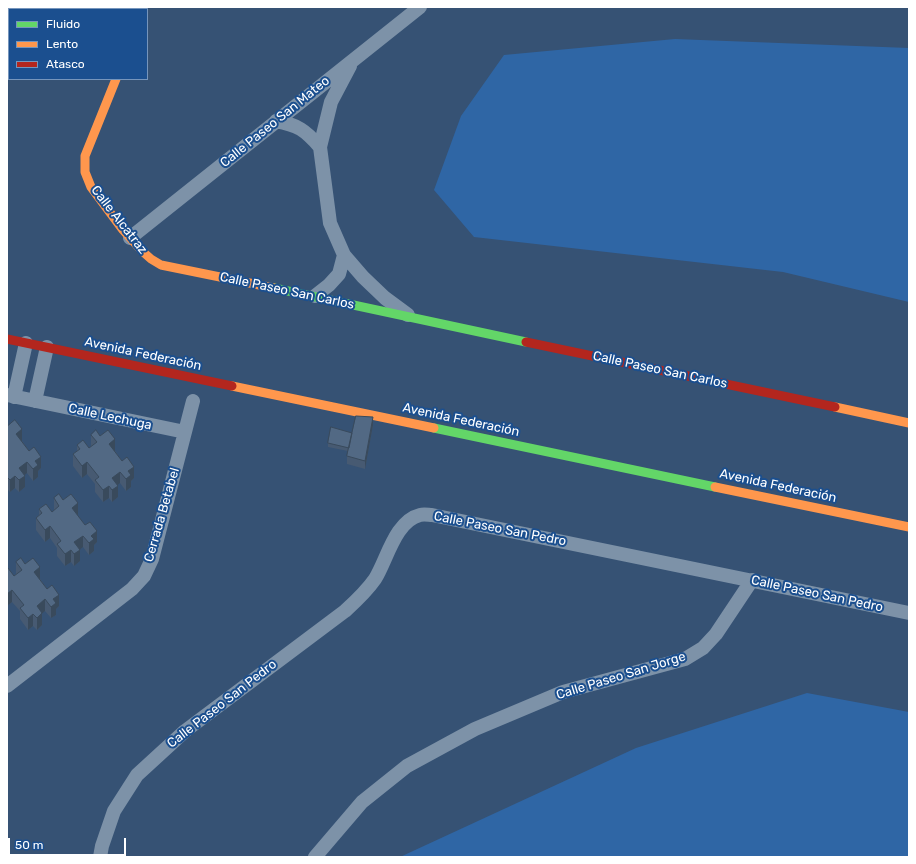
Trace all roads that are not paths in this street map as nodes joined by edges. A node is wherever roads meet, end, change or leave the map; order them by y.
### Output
1 (420, 7) edge
2 (352, 61) junction
3 (116, 80) edge
4 (276, 121) junction
5 (320, 147) junction
6 (130, 238) junction
7 (344, 255) junction
8 (161, 265) joint
9 (315, 296) junction
10 (412, 318) junction
11 (7, 339) edge
12 (26, 343) junction
13 (47, 347) junction
14 (10, 396) edge
15 (193, 400) dead end
16 (35, 401) junction
17 (909, 423) edge
18 (185, 432) junction
19 (909, 527) edge
20 (752, 580) junction
21 (909, 613) edge
22 (7, 686) edge
23 (100, 857) edge
24 (315, 857) edge

1 - 2 street, Calle Paseo San Mateo
2 - 4 street, Calle Paseo San Mateo
2 - 5 street, Calle Paseo San Carlos
3 - 6 street, Calle Alcatraz
4 - 5 street
4 - 6 street, Calle Paseo San Mateo
5 - 7 street, Calle Paseo San Carlos
6 - 8 street, Calle Alcatraz
7 - 9 street
7 - 10 street, Calle Paseo San Carlos
8 - 9 street, Calle Paseo San Carlos
9 - 10 street, Calle Paseo San Carlos
10 - 17 street, Calle Paseo San Carlos
11 - 12 street, Avenida Federación
12 - 13 street, Avenida Federación
12 - 14 street, Calle Lechuga
13 - 16 street
13 - 19 street, Avenida Federación
14 - 16 street, Calle Lechuga
15 - 18 street, Cerrada Betabel
16 - 18 street, Calle Lechuga
18 - 22 street, Cerrada Betabel
20 - 21 street, Calle Paseo San Pedro
20 - 23 street, Calle Paseo San Pedro
20 - 24 street, Calle Paseo San Jorge

